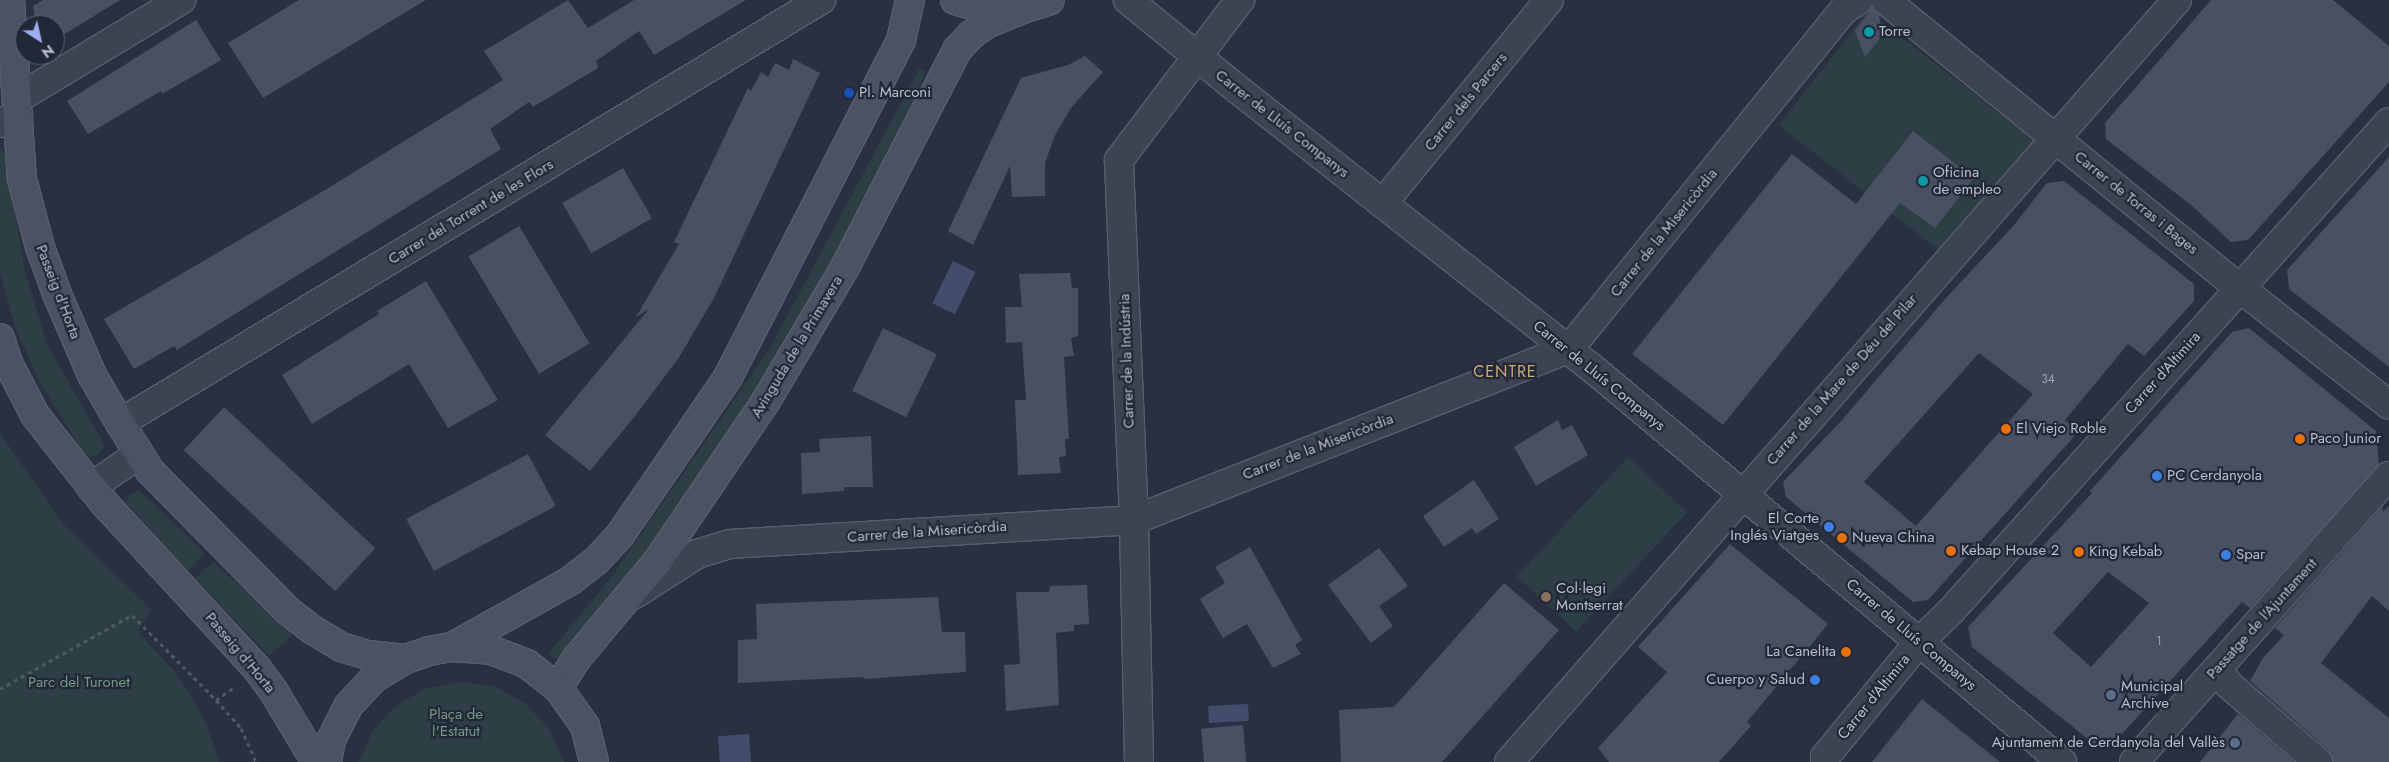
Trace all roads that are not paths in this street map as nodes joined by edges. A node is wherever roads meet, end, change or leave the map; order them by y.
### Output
1 (10, 0) edge
2 (181, 0) edge
3 (821, 0) edge
4 (910, 0) edge
5 (955, 0) edge
6 (1050, 0) edge
7 (1128, 0) edge
8 (1240, 0) edge
9 (1549, 0) edge
10 (1859, 0) edge
11 (1885, 0) edge
12 (2177, 0) edge
13 (1023, 9) junction
14 (1197, 56) junction
15 (12, 112) edge
16 (2389, 122) edge
17 (2055, 137) junction
18 (1383, 202) junction
19 (2240, 288) junction
20 (0, 338) edge
21 (1569, 349) junction
22 (2389, 405) edge
23 (120, 423) junction
24 (139, 454) junction
25 (2389, 476) edge
26 (91, 487) junction
27 (1743, 495) junction
28 (1134, 520) junction
29 (624, 602) junction
30 (1919, 642) junction
31 (452, 647) junction
32 (406, 659) junction
33 (2217, 670) junction
34 (558, 688) junction
35 (316, 762) edge
36 (327, 762) edge
37 (594, 762) edge
38 (1139, 762) edge
39 (1509, 762) edge
40 (1825, 762) edge
41 (2062, 762) edge
42 (2134, 762) edge
43 (2318, 762) edge

1 - 15 street, Passeig d'Horta
2 - 15 street
3 - 23 street, Carrer del Torrent de les Flors
4 - 31 street
5 - 13 street
6 - 13 street
7 - 14 street, Carrer de Lluís Companys
8 - 14 street, Carrer de la Indústria
9 - 18 street, Carrer dels Parcers
10 - 21 street, Carrer de la Misericòrdia
11 - 17 street, Carrer de Torras i Bages
12 - 17 street, Carrer de la Mare de Déu del Pilar
13 - 29 street, Avinguda de la Primavera
14 - 18 street, Carrer de Lluís Companys
14 - 28 street, Carrer de la Indústria
15 - 23 street, Passeig d'Horta
16 - 19 street, Carrer d'Altimira
17 - 19 street, Carrer de Torras i Bages
17 - 27 street, Carrer de la Mare de Déu del Pilar
18 - 21 street, Carrer de Lluís Companys
19 - 22 street, Carrer de Torras i Bages
19 - 30 street, Carrer d'Altimira
20 - 26 street, Passeig d'Horta
21 - 27 street, Carrer de Lluís Companys
21 - 28 street, Carrer de la Misericòrdia
23 - 24 street, Passeig d'Horta
24 - 26 street
24 - 32 street, Passeig d'Horta
25 - 33 street, Passatge de l'Ajuntament
26 - 35 street, Passeig d'Horta
27 - 30 street, Carrer de Lluís Companys
27 - 39 street, Carrer de la Mare de Déu del Pilar
28 - 29 street, Carrer de la Misericòrdia
28 - 38 street, Carrer de la Indústria
29 - 34 street, Avinguda de la Primavera
30 - 40 street, Carrer d'Altimira
30 - 41 street, Carrer de Lluís Companys
31 - 32 street
31 - 34 street
32 - 36 street
33 - 42 street, Passatge de l'Ajuntament
33 - 43 street
34 - 37 street

